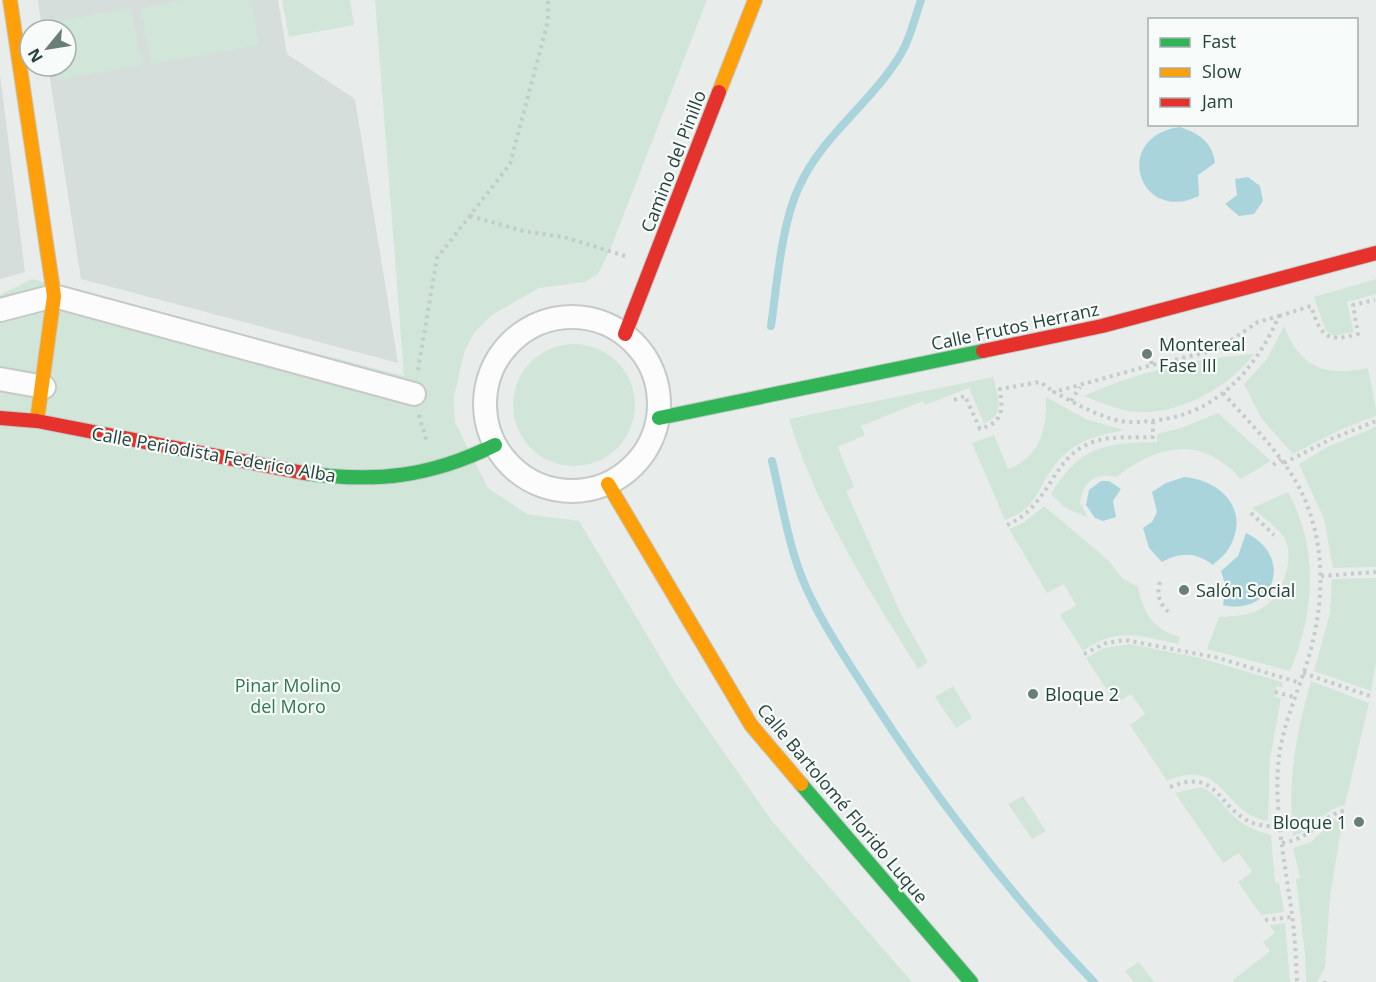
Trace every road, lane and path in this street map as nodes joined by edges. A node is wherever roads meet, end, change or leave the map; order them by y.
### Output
1 (10, 0) edge
2 (548, 0) edge
3 (755, 0) edge
4 (470, 216) junction
5 (1376, 253) edge
6 (651, 267) junction
7 (54, 296) junction
8 (1375, 300) edge
9 (0, 310) edge
10 (1279, 316) junction
11 (625, 334) junction
12 (0, 379) edge
13 (44, 387) junction
14 (1080, 387) junction
15 (1054, 392) junction
16 (1223, 393) junction
17 (414, 394) junction
18 (954, 400) dead end
19 (1071, 401) junction
20 (0, 418) edge
21 (658, 418) junction
22 (37, 421) junction
23 (1153, 421) junction
24 (1376, 421) edge
25 (495, 445) junction
26 (1281, 459) junction
27 (1284, 463) junction
28 (1273, 465) dead end
29 (438, 471) junction
30 (608, 484) junction
31 (1043, 497) junction
32 (1048, 500) dead end
33 (1251, 513) dead end
34 (1007, 525) dead end
35 (1275, 535) dead end
36 (1376, 572) edge
37 (1321, 576) junction
38 (1160, 582) dead end
39 (1171, 614) dead end
40 (1200, 648) dead end
41 (1084, 654) dead end
42 (1198, 654) junction
43 (1303, 673) junction
44 (1300, 683) junction
45 (1275, 692) dead end
46 (1370, 696) dead end
47 (1294, 697) junction
48 (1170, 787) dead end
49 (1344, 811) dead end
50 (1281, 828) junction
51 (1282, 843) junction
52 (1293, 917) junction
53 (1265, 920) dead end
54 (971, 982) edge
55 (1297, 982) edge

1 - 7 street
2 - 4 path
3 - 6 street, Camino del Pinillo
4 - 6 path
4 - 17 path
5 - 21 street, Calle Frutos Herranz
6 - 11 street, Camino del Pinillo
7 - 9 street
7 - 13 street
7 - 17 street
8 - 10 path
10 - 14 path
10 - 16 path
11 - 21 street
11 - 25 street
12 - 13 street
13 - 22 street
14 - 15 path
14 - 19 path
15 - 18 path
15 - 19 path
16 - 23 path
16 - 26 path
17 - 29 path
19 - 23 path
20 - 22 street, Calle Periodista Federico Alba
21 - 30 street
22 - 29 street, Calle Periodista Federico Alba
23 - 31 path
24 - 27 path
25 - 29 street, Calle Periodista Federico Alba
25 - 30 street
26 - 27 path
26 - 28 path
27 - 37 path
30 - 54 street, Calle Bartolomé Florido Luque
31 - 32 path
31 - 34 path
33 - 35 path
36 - 37 path
37 - 43 path
38 - 39 path
40 - 42 path
41 - 42 path
42 - 44 path
43 - 44 path
43 - 46 path
44 - 47 path
45 - 47 path
47 - 50 path
48 - 50 path
49 - 51 path
50 - 51 path
51 - 52 path
52 - 53 path
52 - 55 path

